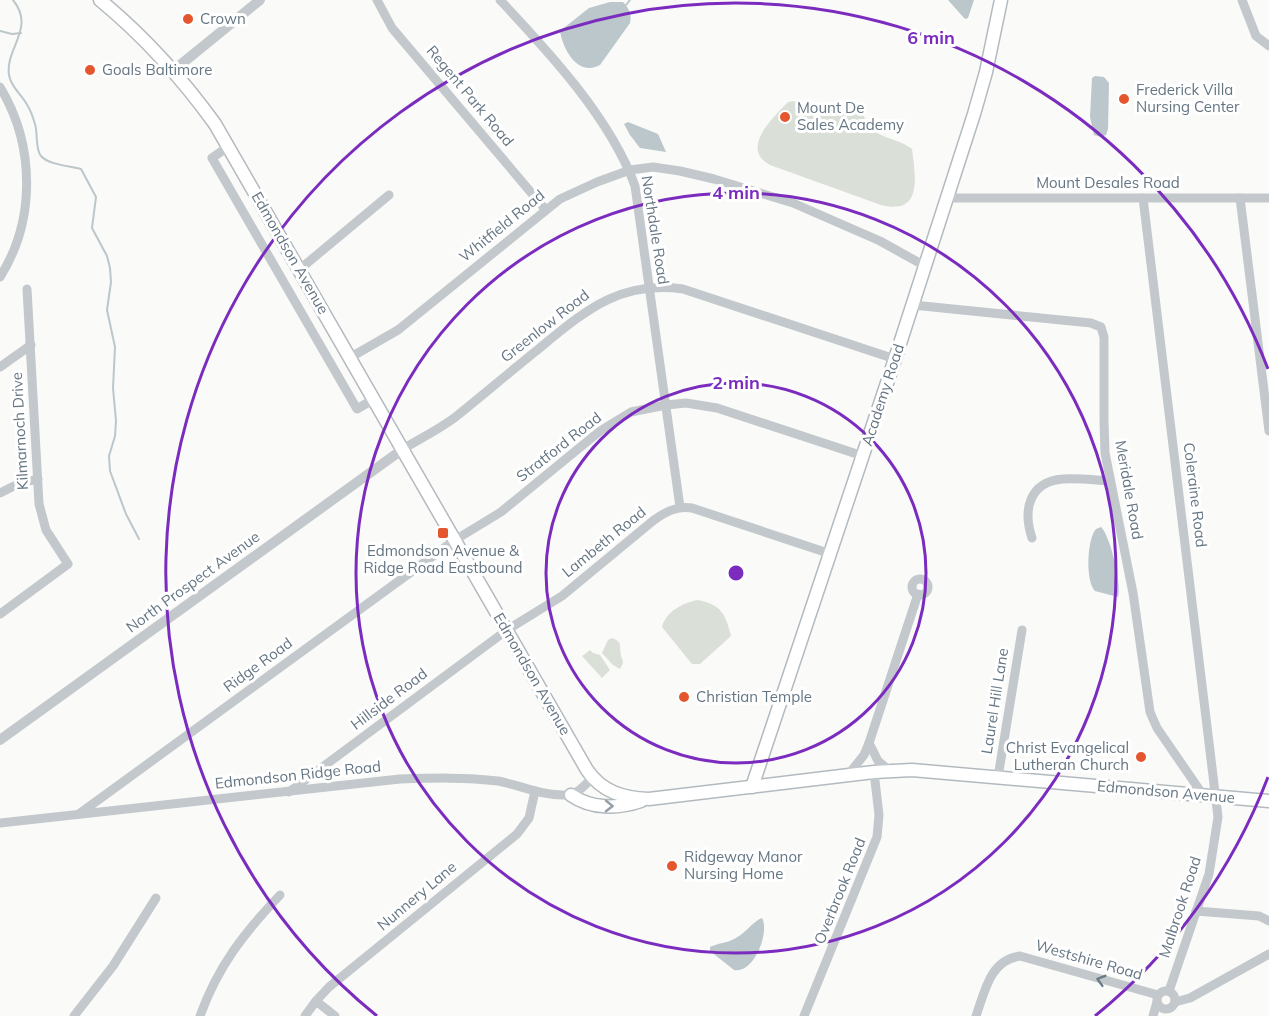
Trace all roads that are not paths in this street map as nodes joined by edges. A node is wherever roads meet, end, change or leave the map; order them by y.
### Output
1 (100, 0) edge
2 (260, 0) edge
3 (376, 0) edge
4 (500, 0) edge
5 (1001, 0) edge
6 (1242, 0) edge
7 (1269, 46) edge
8 (174, 70) junction
9 (0, 87) edge
10 (229, 146) junction
11 (630, 170) junction
12 (388, 195) dead end
13 (946, 198) junction
14 (1143, 198) junction
15 (1240, 198) junction
16 (1269, 198) edge
17 (545, 209) junction
18 (925, 266) junction
19 (300, 269) junction
20 (0, 277) edge
21 (308, 283) junction
22 (649, 288) junction
23 (27, 289) dead end
24 (290, 294) junction
25 (913, 305) junction
26 (31, 345) junction
27 (351, 357) junction
28 (895, 359) junction
29 (0, 368) edge
30 (374, 399) junction
31 (666, 405) junction
32 (1269, 431) edge
33 (403, 449) junction
34 (863, 456) junction
35 (38, 479) junction
36 (1110, 481) junction
37 (0, 493) edge
38 (680, 507) junction
39 (1032, 538) dead end
40 (455, 540) junction
41 (831, 554) junction
42 (918, 594) dead end
43 (0, 614) edge
44 (507, 630) junction
45 (1022, 630) dead end
46 (0, 740) edge
47 (869, 743) junction
48 (890, 771) junction
49 (874, 772) junction
50 (849, 775) junction
51 (998, 777) junction
52 (592, 778) junction
53 (752, 787) junction
54 (535, 791) junction
55 (289, 792) junction
56 (570, 795) junction
57 (1203, 795) junction
58 (1217, 796) junction
59 (649, 799) junction
60 (1269, 801) edge
61 (79, 814) junction
62 (0, 824) edge
63 (280, 895) dead end
64 (156, 898) dead end
65 (1196, 911) junction
66 (1269, 921) edge
67 (1269, 954) edge
68 (1168, 991) junction
69 (1157, 999) junction
70 (316, 1001) junction
71 (1171, 1005) junction
72 (74, 1016) edge
73 (200, 1016) edge
74 (305, 1016) edge
75 (335, 1016) edge
76 (804, 1016) edge
77 (976, 1016) edge
78 (1153, 1016) edge
79 (1159, 1016) edge

1 - 8 main road, Edmondson Avenue
2 - 8 street
3 - 17 street, Regent Park Road
4 - 11 street, Northdale Road
5 - 13 main road, Academy Road
6 - 7 street
8 - 10 main road, Edmondson Avenue
9 - 20 street
10 - 19 main road, Edmondson Avenue
10 - 24 street
11 - 17 street, Whitfield Road
11 - 18 street, Whitfield Road
11 - 22 street, Northdale Road
12 - 19 street
13 - 14 street, Mount Desales Road
13 - 18 main road, Academy Road
14 - 15 street, Mount Desales Road
14 - 58 street, Coleraine Road
15 - 16 street, Mount Desales Road
15 - 32 street
17 - 27 street, Whitfield Road
18 - 25 main road, Academy Road
19 - 21 main road, Edmondson Avenue
21 - 24 street
21 - 27 main road, Edmondson Avenue
22 - 28 street, Greenlow Road
22 - 31 street, Northdale Road
22 - 33 street, Greenlow Road
23 - 26 street, Kilmarnoch Drive
24 - 30 street
25 - 28 main road, Academy Road
25 - 36 street, Meridale Road
26 - 29 street
26 - 35 street, Kilmarnoch Drive
27 - 30 main road, Edmondson Avenue
28 - 34 main road, Academy Road
30 - 33 main road, Edmondson Avenue
31 - 34 street, Stratford Road
31 - 38 street, Northdale Road
31 - 40 street, Stratford Road
33 - 40 main road, Edmondson Avenue
33 - 46 street, North Prospect Avenue
34 - 41 main road, Academy Road
35 - 37 street
35 - 43 street, Kilmarnoch Drive
36 - 39 street
36 - 57 street, Meridale Road
38 - 41 street
38 - 44 street, Lambeth Road
40 - 44 main road, Edmondson Avenue
40 - 61 street, Ridge Road
41 - 53 main road, Academy Road
42 - 47 street
44 - 52 main road, Edmondson Avenue
44 - 55 street, Hillside Road
45 - 51 street, Laurel Hill Lane
47 - 48 street
47 - 50 street
48 - 49 main road, Edmondson Avenue
48 - 51 main road, Edmondson Avenue
49 - 50 main road, Edmondson Avenue
49 - 76 street, Overbrook Road
50 - 53 main road, Edmondson Avenue
51 - 57 main road, Edmondson Avenue
52 - 56 street
52 - 59 main road, Edmondson Avenue
53 - 59 main road, Edmondson Avenue
54 - 55 street, Edmondson Ridge Road
54 - 56 street, Edmondson Ridge Road
54 - 70 street, Nunnery Lane
55 - 61 street, Edmondson Ridge Road
56 -> 59 main road
57 - 58 main road, Edmondson Avenue
58 - 60 main road, Edmondson Avenue
58 - 65 street, Malbrook Road
61 - 62 street, Edmondson Ridge Road
63 - 73 street
64 - 72 street
65 - 66 street
65 - 68 street, Malbrook Road
67 - 71 street
68 - 69 street
68 - 71 street
69 - 71 street
69 -> 77 street, Westshire Road
69 - 78 street
70 - 74 street, Nunnery Lane
70 - 75 street
71 - 79 street

